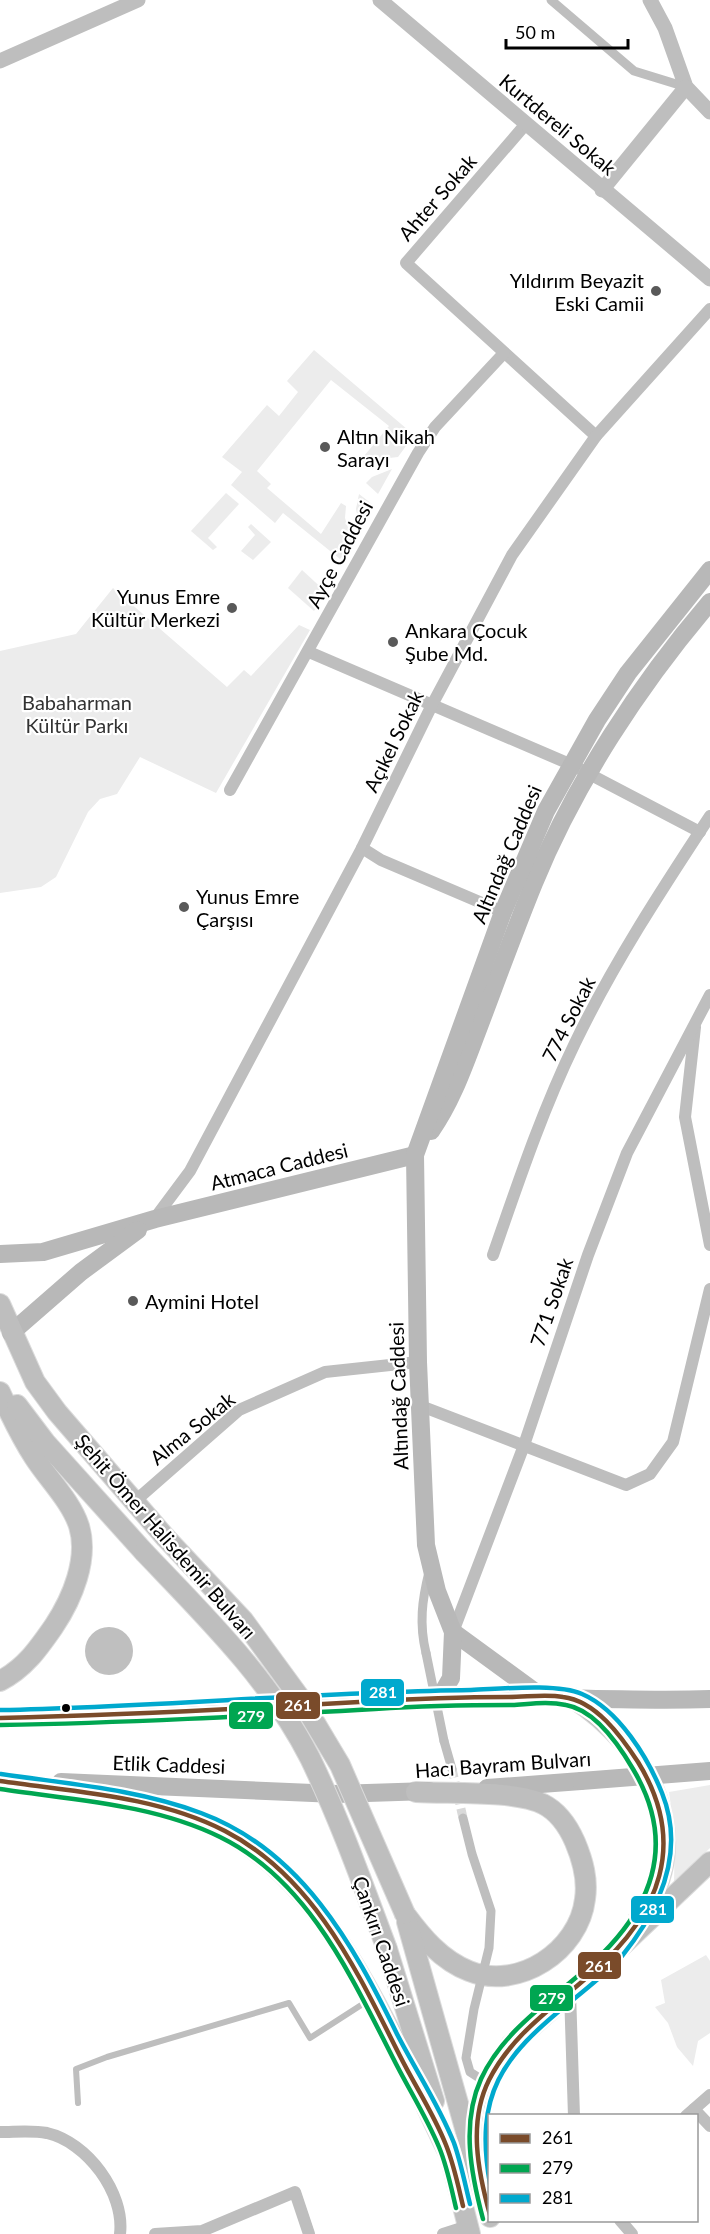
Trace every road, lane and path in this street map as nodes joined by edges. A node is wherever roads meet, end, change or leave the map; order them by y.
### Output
1 (138, 0) edge
2 (380, 0) edge
3 (551, 0) edge
4 (650, 0) edge
5 (110, 6) edge
6 (0, 61) edge
7 (686, 87) junction
8 (710, 112) edge
9 (525, 124) junction
10 (602, 189) junction
11 (710, 279) edge
12 (710, 309) edge
13 (504, 353) junction
14 (596, 436) junction
15 (710, 570) edge
16 (710, 602) edge
17 (309, 652) junction
18 (432, 705) junction
19 (572, 765) junction
20 (590, 774) junction
21 (230, 790) dead end
22 (710, 816) edge
23 (700, 832) junction
24 (362, 848) junction
25 (503, 912) junction
26 (710, 995) edge
27 (696, 1020) junction
28 (415, 1155) junction
29 (155, 1219) junction
30 (710, 1245) edge
31 (0, 1254) edge
32 (493, 1255) dead end
33 (710, 1289) edge
34 (0, 1304) edge
35 (11, 1333) junction
36 (418, 1362) junction
37 (0, 1380) edge
38 (0, 1392) edge
39 (421, 1406) junction
40 (523, 1448) junction
41 (134, 1502) junction
42 (430, 1567) junction
43 (453, 1632) junction
44 (0, 1681) edge
45 (440, 1697) junction
46 (542, 1697) junction
47 (573, 1698) junction
48 (710, 1699) edge
49 (0, 1718) edge
50 (309, 1757) joint
51 (340, 1765) joint
52 (452, 1769) tunnel mouth
53 (710, 1771) edge
54 (0, 1780) edge
55 (416, 1792) junction
56 (336, 1794) joint
57 (463, 1818) tunnel mouth
58 (710, 1862) edge
59 (405, 1914) junction
60 (611, 1956) junction
61 (483, 1974) junction
62 (570, 1992) junction
63 (371, 1998) junction
64 (487, 2083) junction
65 (710, 2095) edge
66 (78, 2103) dead end
67 (690, 2112) edge
68 (574, 2114) edge
69 (0, 2132) edge
70 (450, 2156) junction
71 (478, 2177) junction
72 (488, 2212) edge
73 (622, 2222) edge
74 (469, 2230) edge
75 (120, 2234) edge
76 (155, 2234) edge
77 (309, 2234) edge
78 (443, 2234) edge
79 (632, 2234) edge

1 - 5 street
2 - 9 street, Kurtdereli Sokak
3 - 7 street
4 - 7 street
5 - 6 street
7 - 8 street
7 - 10 street
9 - 10 street, Kurtdereli Sokak
9 - 13 street, Ahter Sokak
10 - 11 street, Kurtdereli Sokak
12 - 14 street, Açıkel Sokak
13 - 14 street, Ahter Sokak
13 - 17 street, Ayçe Caddesi
14 - 18 street, Açıkel Sokak
15 - 19 main road, Altındağ Caddesi
16 - 20 main road, Altındağ Caddesi
17 - 18 street
17 - 21 street, Ayçe Caddesi
18 - 19 street
18 - 24 street, Açıkel Sokak
19 - 20 street
19 - 25 main road, Altındağ Caddesi
20 - 23 street
20 - 28 main road, Altındağ Caddesi
22 - 23 street, 774 Sokak
23 - 32 street, 774 Sokak
24 - 25 street
24 - 29 street, Açıkel Sokak
25 - 28 main road, Altındağ Caddesi
26 - 27 street, 771 Sokak
27 - 30 street
27 - 40 street, 771 Sokak
28 - 29 main road, Atmaca Caddesi
28 - 36 main road, Altındağ Caddesi
29 - 31 main road, Atmaca Caddesi
29 - 35 main road, Atmaca Caddesi
33 - 40 street
34 - 35 main road, Şehit Ömer Halisdemir Bulvarı
35 - 41 main road, Şehit Ömer Halisdemir Bulvarı
36 - 39 main road, Altındağ Caddesi
36 - 41 street, Alma Sokak
37 - 50 main road, Şehit Ömer Halisdemir Bulvarı, bridge
38 - 44 main road
39 - 40 street
39 - 42 main road, Altındağ Caddesi
40 - 43 street, 771 Sokak
41 - 51 main road, Şehit Ömer Halisdemir Bulvarı, bridge
42 - 43 main road, Altındağ Caddesi
42 - 52 street, bridge
43 - 45 main road, Altındağ Caddesi
43 - 46 main road
45 - 46 main road
45 - 49 main road
46 - 47 main road
47 - 48 main road
47 - 60 main road
50 - 70 main road, Çankırı Caddesi, bridge
51 - 59 main road, Çankırı Caddesi, bridge
53 - 55 main road, Hacı Bayram Bulvarı, bridge
54 - 56 main road, Etlik Caddesi
54 - 63 main road
55 - 56 main road, Hacı Bayram Bulvarı
55 - 61 main road
57 - 61 street
58 - 60 main road
59 - 61 main road
59 - 71 main road, Çankırı Caddesi
60 - 62 main road
61 - 64 street
62 - 64 main road
62 - 68 street
63 - 66 lane
63 - 70 main road
64 - 71 main road
65 - 67 street
69 - 75 street
70 - 74 main road, Çankırı Caddesi
71 - 72 main road, Çankırı Caddesi
73 - 79 street
74 - 78 street
76 - 77 street

